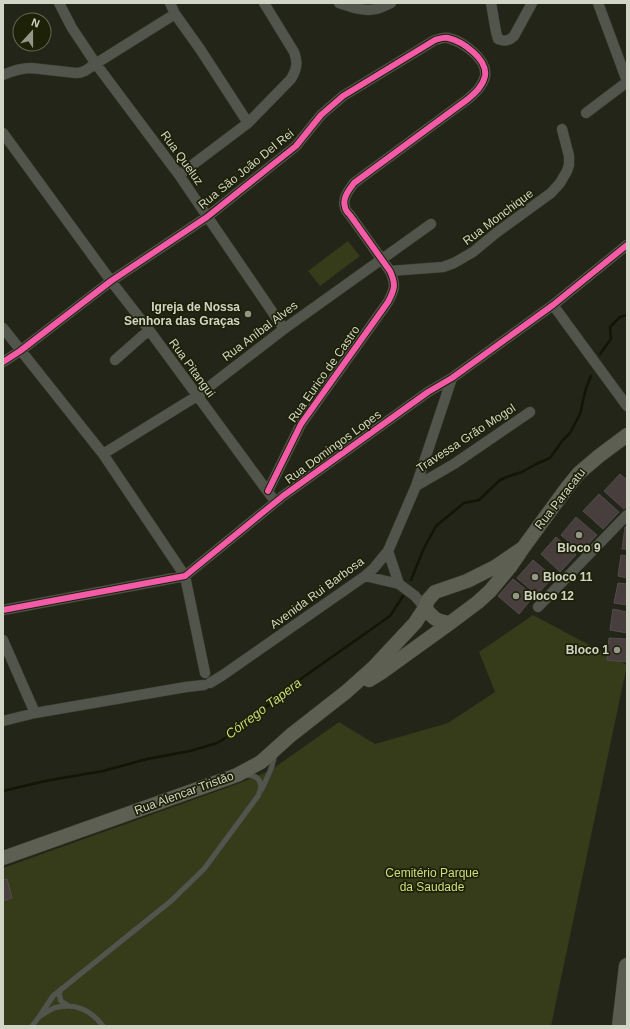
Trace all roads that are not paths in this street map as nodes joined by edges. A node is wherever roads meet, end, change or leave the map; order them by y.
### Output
1 (59, 3) edge
2 (170, 3) edge
3 (264, 3) edge
4 (339, 3) edge
5 (391, 3) edge
6 (491, 3) edge
7 (532, 3) edge
8 (598, 3) edge
9 (175, 14) junction
10 (96, 64) junction
11 (3, 75) edge
12 (627, 82) edge
13 (586, 114) dead end
14 (248, 123) junction
15 (562, 129) dead end
16 (3, 133) edge
17 (179, 175) junction
18 (207, 217) junction
19 (431, 224) dead end
20 (627, 245) edge
21 (382, 260) junction
22 (390, 271) junction
23 (111, 281) junction
24 (553, 305) junction
25 (3, 328) edge
26 (284, 329) junction
27 (149, 330) junction
28 (20, 351) junction
29 (115, 360) dead end
30 (3, 362) edge
31 (452, 378) junction
32 (428, 392) junction
33 (196, 396) junction
34 (444, 401) junction
35 (627, 406) edge
36 (530, 412) dead end
37 (625, 437) edge
38 (103, 454) junction
39 (416, 486) junction
40 (268, 491) junction
41 (275, 502) junction
42 (627, 515) edge
43 (523, 548) junction
44 (388, 551) junction
45 (185, 576) junction
46 (365, 576) junction
47 (466, 581) junction
48 (398, 584) junction
49 (435, 592) junction
50 (415, 596) junction
51 (478, 602) junction
52 (538, 607) dead end
53 (425, 608) junction
54 (3, 610) edge
55 (450, 623) junction
56 (3, 640) edge
57 (205, 678) junction
58 (346, 692) junction
59 (35, 713) junction
60 (3, 721) edge
61 (278, 746) junction
62 (237, 775) junction
63 (260, 792) junction
64 (3, 858) edge
65 (627, 966) edge
66 (61, 988) junction
67 (70, 1006) junction
68 (39, 1017) junction
69 (32, 1026) edge
70 (103, 1026) edge
71 (620, 1026) edge

1 - 10 street, Rua Queluz
2 - 9 street
3 - 14 street
4 - 5 street
6 - 7 street
8 - 12 street
9 - 10 street
9 - 14 street
10 - 11 street
10 - 17 street, Rua Queluz
12 - 13 street
14 - 17 street
15 - 22 street, Rua Monchique
16 - 23 street, Rua Pitangui
17 - 18 street, Rua Queluz
18 - 21 street, Rua São João Del Rei
18 - 23 street, Rua São João Del Rei
18 - 26 street, Rua Queluz
19 - 21 street, Rua Aníbal Alves
20 - 24 street, Rua Domingos Lopes
21 - 22 street, Rua São João Del Rei
21 - 26 street, Rua Aníbal Alves
22 - 40 street, Rua Eurico de Castro
23 - 27 street, Rua Pitangui
23 - 28 street, Rua São João Del Rei
24 - 31 street, Rua Domingos Lopes
24 - 35 street
25 - 28 street
26 - 33 street, Rua Aníbal Alves
27 - 29 street
27 - 33 street, Rua Pitangui
28 - 30 street, Rua São João Del Rei
28 - 38 street
31 - 32 street, Rua Domingos Lopes
31 - 34 street, Avenida Rui Barbosa
32 - 34 street
32 - 41 street, Rua Domingos Lopes
33 - 38 street, Rua Aníbal Alves
33 - 40 street, Rua Pitangui
34 - 39 street, Avenida Rui Barbosa
36 - 39 street, Travessa Grão Mogol
37 - 43 main road, Rua Paracatu
38 - 45 street
39 - 44 street, Avenida Rui Barbosa
40 - 41 street, Rua Pitangui
41 - 45 street, Rua Domingos Lopes
42 - 52 street
43 - 47 main road, Rua Paracatu
43 - 51 main road, Rua Paracatu
44 - 46 street, Avenida Rui Barbosa
44 - 48 street
45 - 54 street, Rua Domingos Lopes
45 - 57 street
46 - 48 street
46 - 57 street, Avenida Rui Barbosa
47 - 49 main road, Rua Paracatu
47 - 51 main road
48 - 50 street
49 - 50 street
49 - 53 main road
50 - 53 street
51 - 55 main road, Rua Paracatu
53 - 55 main road
53 - 58 main road, Rua Alencar Tristão
55 - 58 main road, Rua Alencar Tristão
56 - 59 street
57 - 59 street, Avenida Rui Barbosa
58 - 61 main road, Rua Alencar Tristão
59 - 60 street, Avenida Rui Barbosa
61 - 62 main road, Rua Alencar Tristão
61 - 63 lane
62 - 63 lane
62 - 64 main road, Rua Alencar Tristão
63 - 66 lane
65 - 71 main road
66 - 67 lane
66 - 68 lane
67 - 68 lane
67 - 70 lane
68 - 69 lane

